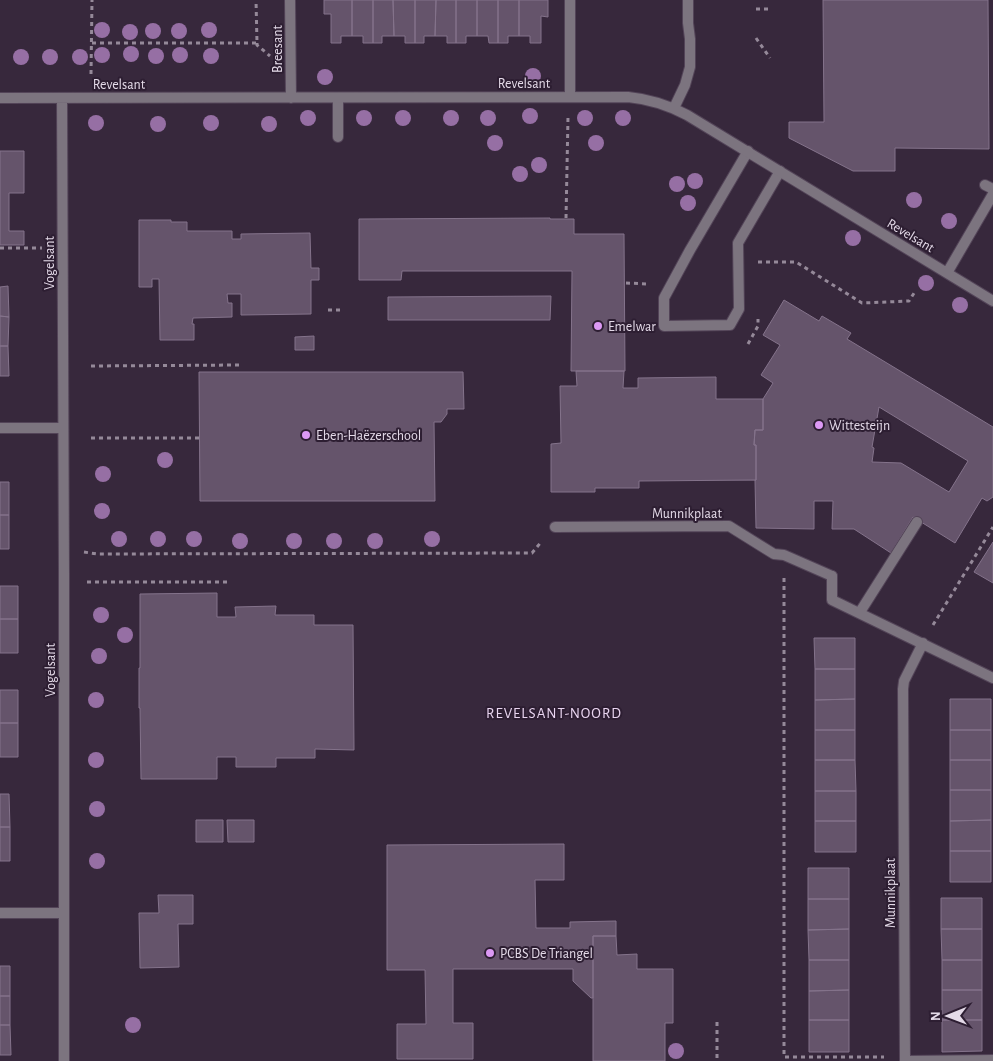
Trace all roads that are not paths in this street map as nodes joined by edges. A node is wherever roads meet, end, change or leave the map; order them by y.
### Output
1 (290, 0) edge
2 (570, 0) edge
3 (688, 0) edge
4 (570, 97) junction
5 (0, 98) edge
6 (62, 98) junction
7 (291, 98) junction
8 (338, 98) junction
9 (674, 108) junction
10 (338, 137) dead end
11 (748, 151) junction
12 (780, 171) junction
13 (993, 194) edge
14 (947, 273) junction
15 (993, 301) edge
16 (0, 428) edge
17 (63, 428) junction
18 (917, 522) dead end
19 (555, 527) dead end
20 (860, 612) junction
21 (923, 643) junction
22 (993, 678) edge
23 (0, 913) edge
24 (64, 913) junction
25 (993, 1060) edge
26 (64, 1061) edge

1 - 7 street, Breesant
2 - 4 street
3 - 9 street
4 - 8 street, Revelsant
4 - 9 street, Revelsant
5 - 6 street, Revelsant
6 - 7 street, Revelsant
6 - 17 street, Vogelsant
7 - 8 street, Revelsant
8 - 10 street
9 - 11 street, Revelsant
11 - 12 street, Revelsant
11 - 12 street
12 - 14 street, Revelsant
13 - 14 street
14 - 15 street, Revelsant
16 - 17 street
17 - 24 street, Vogelsant
18 - 20 street
19 - 20 street, Munnikplaat
20 - 21 street, Munnikplaat
21 - 22 street, Munnikplaat
21 - 25 street, Munnikplaat
23 - 24 street
24 - 26 street, Vogelsant

